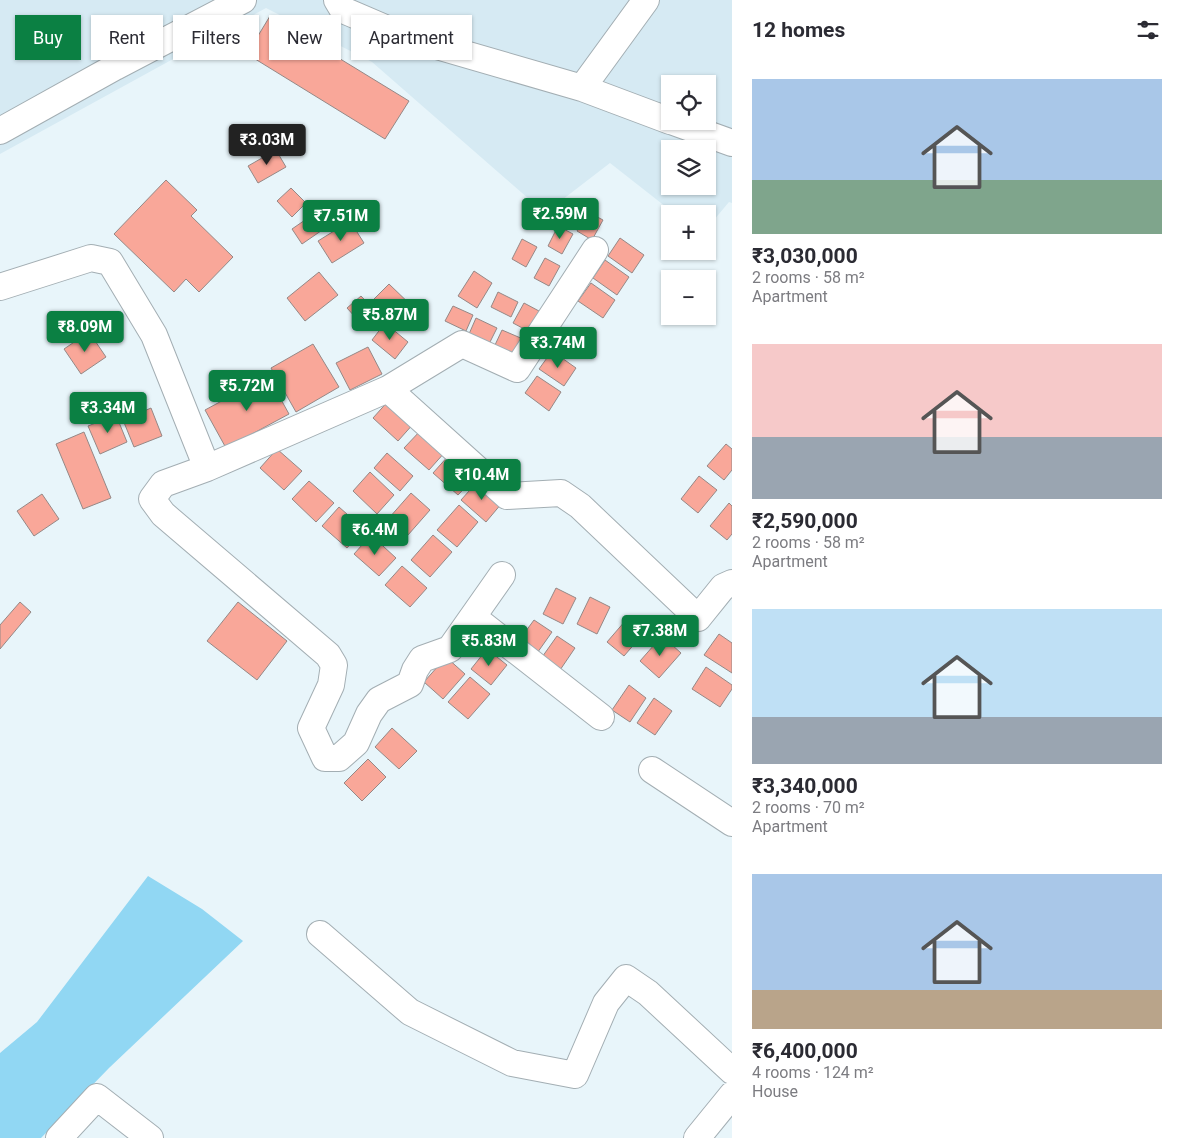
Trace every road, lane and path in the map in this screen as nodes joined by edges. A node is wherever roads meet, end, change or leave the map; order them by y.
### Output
1 (243, 0) edge
2 (337, 0) edge
3 (646, 0) edge
4 (582, 88) junction
5 (661, 118) edge
6 (695, 130) edge
7 (0, 131) edge
8 (732, 143) edge
9 (595, 250) dead end
10 (0, 287) edge
11 (388, 389) junction
12 (207, 468) junction
13 (502, 575) dead end
14 (732, 583) edge
15 (473, 617) junction
16 (601, 717) dead end
17 (652, 770) dead end
18 (732, 823) edge
19 (320, 934) dead end
20 (732, 1070) edge
21 (732, 1095) edge
22 (59, 1138) edge
23 (150, 1138) edge
24 (697, 1138) edge

1 - 7 street
2 - 4 street
3 - 4 street
4 - 5 street
6 - 8 street
9 - 11 street
10 - 12 street
11 - 12 street
11 - 14 street
12 - 15 street
13 - 15 street
15 - 16 street
17 - 18 street
19 - 20 street
21 - 24 street
22 - 23 street

